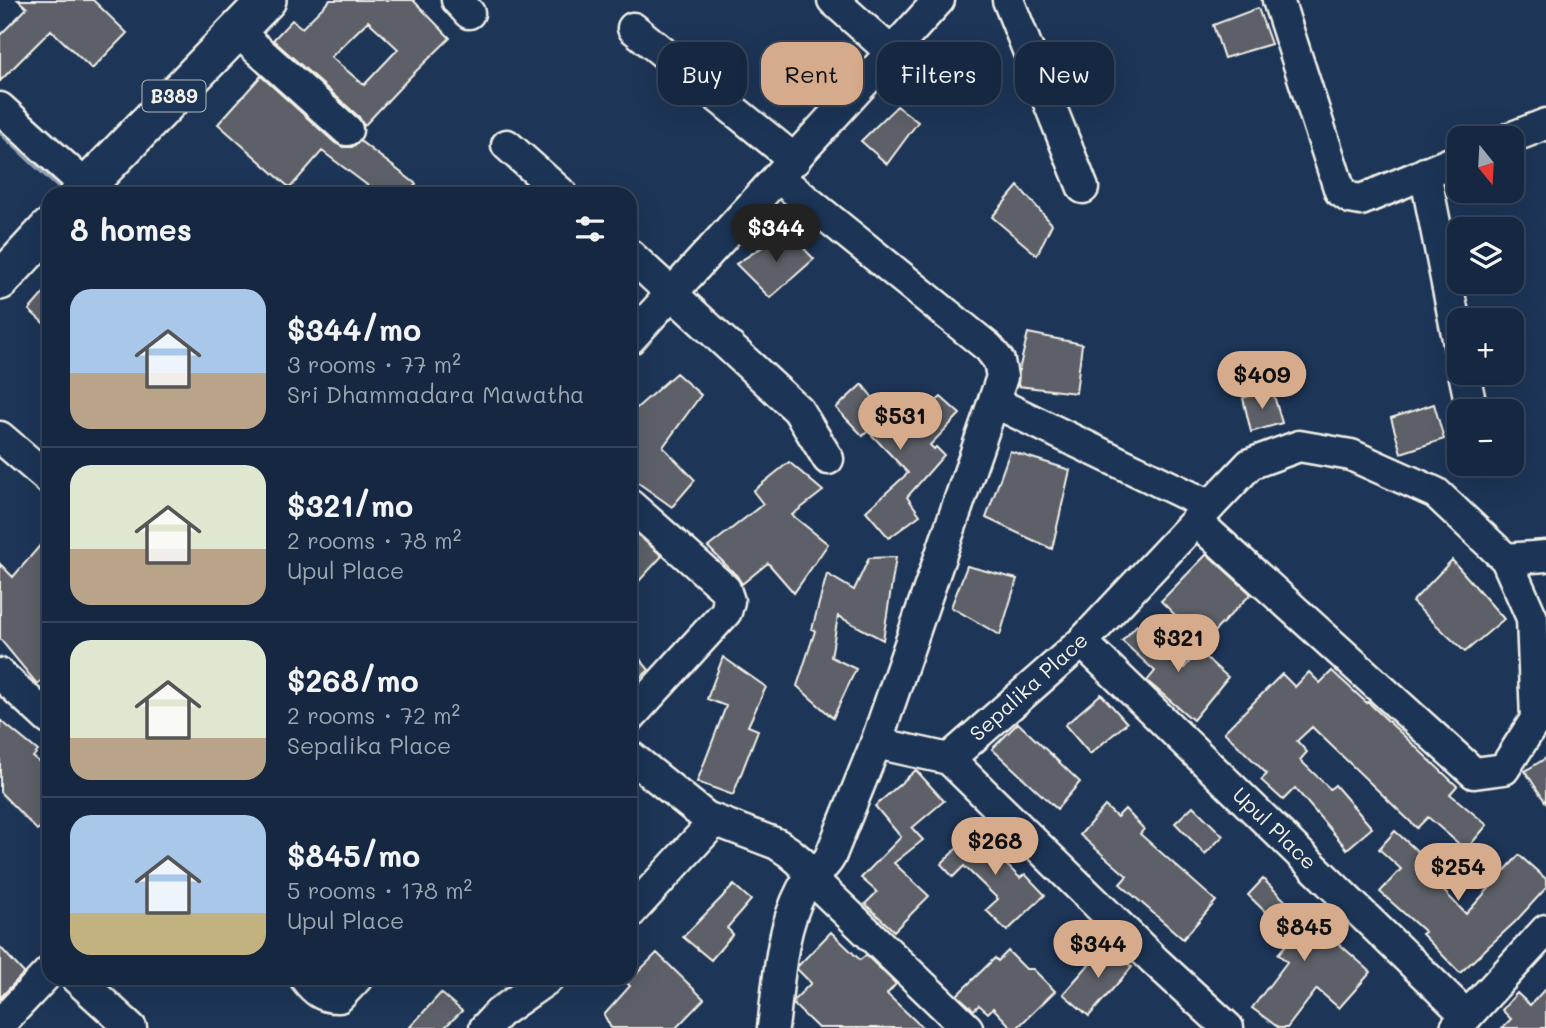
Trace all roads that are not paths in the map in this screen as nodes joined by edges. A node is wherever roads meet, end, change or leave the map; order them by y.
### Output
1 (267, 0) edge
2 (833, 0) edge
3 (939, 0) edge
4 (1008, 0) edge
5 (1278, 0) edge
6 (633, 28) dead end
7 (237, 31) junction
8 (881, 42) edge
9 (901, 42) edge
10 (877, 69) edge
11 (0, 108) edge
12 (1546, 124) edge
13 (347, 130) dead end
14 (1524, 133) edge
15 (507, 145) dead end
16 (1447, 164) edge
17 (787, 169) junction
18 (1425, 173) junction
19 (78, 187) edge
20 (86, 187) edge
21 (554, 187) edge
22 (1083, 188) dead end
23 (42, 236) edge
24 (637, 262) edge
25 (0, 281) edge
26 (672, 293) junction
27 (1452, 308) edge
28 (637, 331) edge
29 (994, 402) junction
30 (0, 437) edge
31 (828, 459) dead end
32 (42, 473) edge
33 (637, 511) edge
34 (1203, 513) junction
35 (1546, 556) edge
36 (1506, 559) junction
37 (1082, 642) junction
38 (0, 674) edge
39 (637, 709) edge
40 (42, 713) edge
41 (876, 744) junction
42 (949, 759) junction
43 (637, 762) edge
44 (714, 822) junction
45 (813, 879) junction
46 (637, 906) edge
47 (1546, 930) edge
48 (42, 979) edge
49 (84, 985) edge
50 (310, 985) edge
51 (350, 985) edge
52 (539, 985) edge
53 (1462, 1022) edge
54 (0, 1024) edge
55 (131, 1028) edge
56 (485, 1028) edge
57 (773, 1028) edge
58 (967, 1028) edge
59 (1228, 1028) edge

1 - 7 main road, B389
2 - 8 street
3 - 9 street
4 - 22 street
5 - 18 street
6 - 17 street
7 - 13 street
7 - 20 main road, B389
10 - 17 street
11 - 19 street
12 - 14 street
15 - 21 street
16 - 18 street
17 - 26 street
17 - 29 street
18 - 27 street
23 - 25 main road
24 - 26 street
26 - 28 street
26 - 31 street
29 - 34 street
29 - 41 street
30 - 32 street
33 - 39 street
34 - 36 street, Sepalika Place
34 - 36 street
34 - 37 street, Sepalika Place
35 - 36 street
37 - 42 street, Sepalika Place
37 - 53 street, Upul Place
38 - 40 street
41 - 42 street
41 - 45 street
42 - 59 street, Sepalika Place
43 - 44 street
44 - 45 street
44 - 46 street
45 - 57 street
45 - 58 street
47 - 53 street
48 - 54 street
49 - 55 street
50 - 51 street
52 - 56 street

